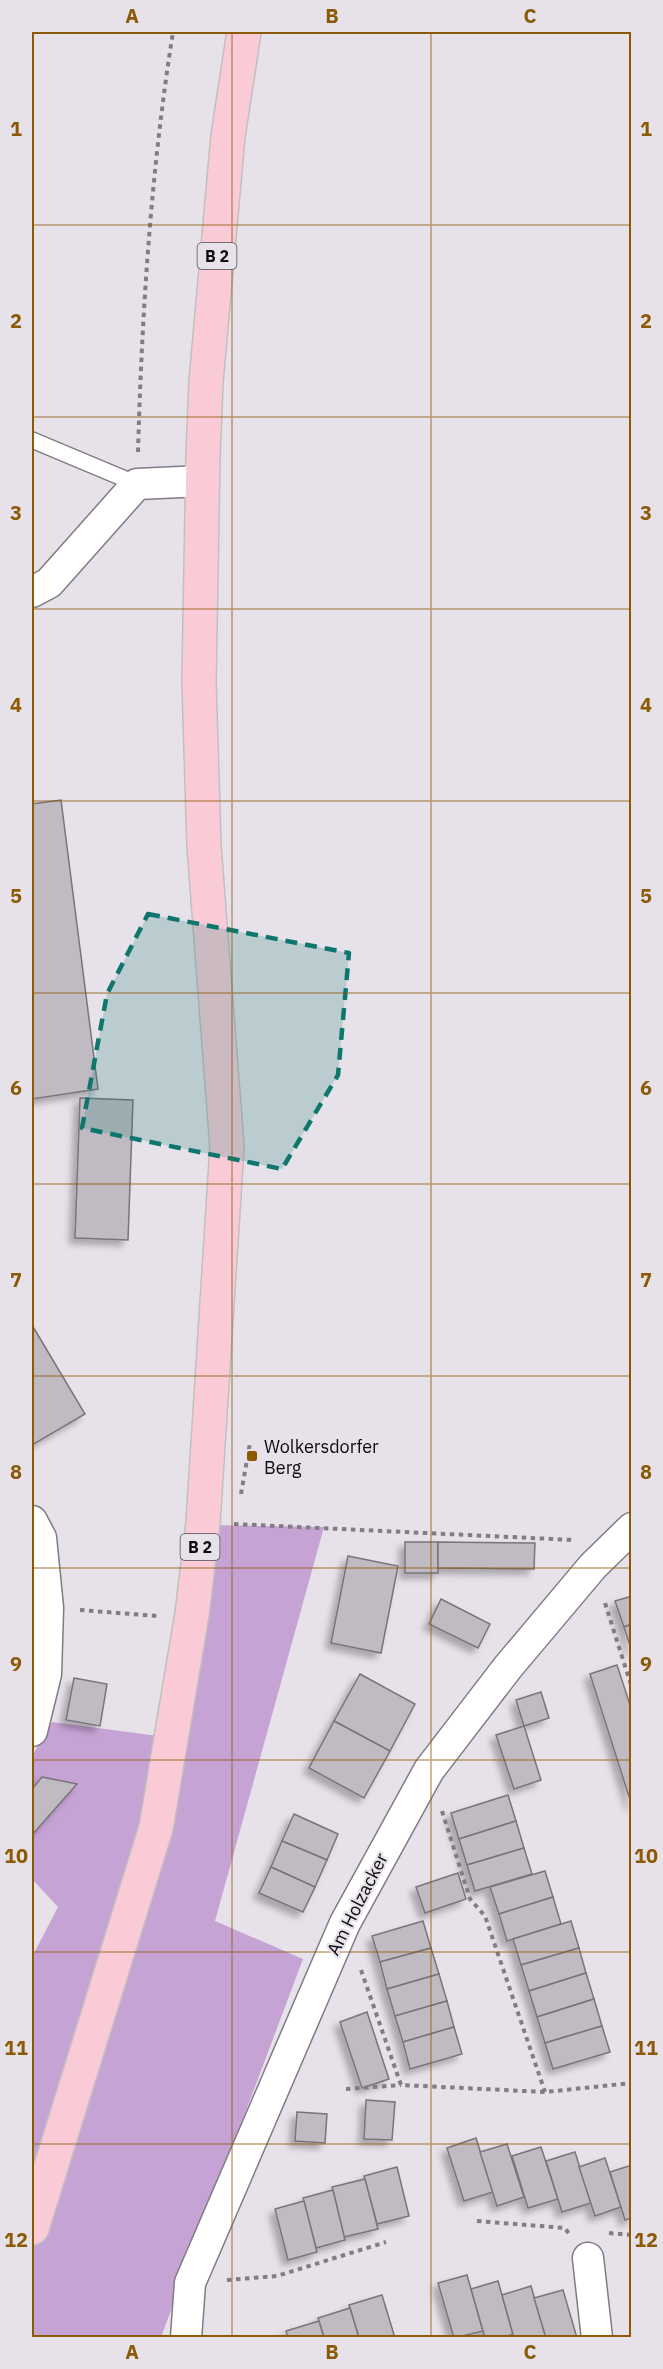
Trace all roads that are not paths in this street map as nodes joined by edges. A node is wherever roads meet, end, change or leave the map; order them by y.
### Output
1 (244, 32) edge
2 (32, 440) edge
3 (203, 481) junction
4 (137, 484) junction
5 (32, 592) edge
6 (32, 1521) edge
7 (624, 1535) edge
8 (32, 1731) edge
9 (32, 2228) edge
10 (588, 2258) road end
11 (186, 2337) edge
12 (597, 2337) edge

1 - 3 main road, B 2
2 - 4 lane
3 - 4 street
3 - 9 main road, B 2
4 - 5 street
6 - 8 street
7 - 11 street, Am Holzacker
10 - 12 street

